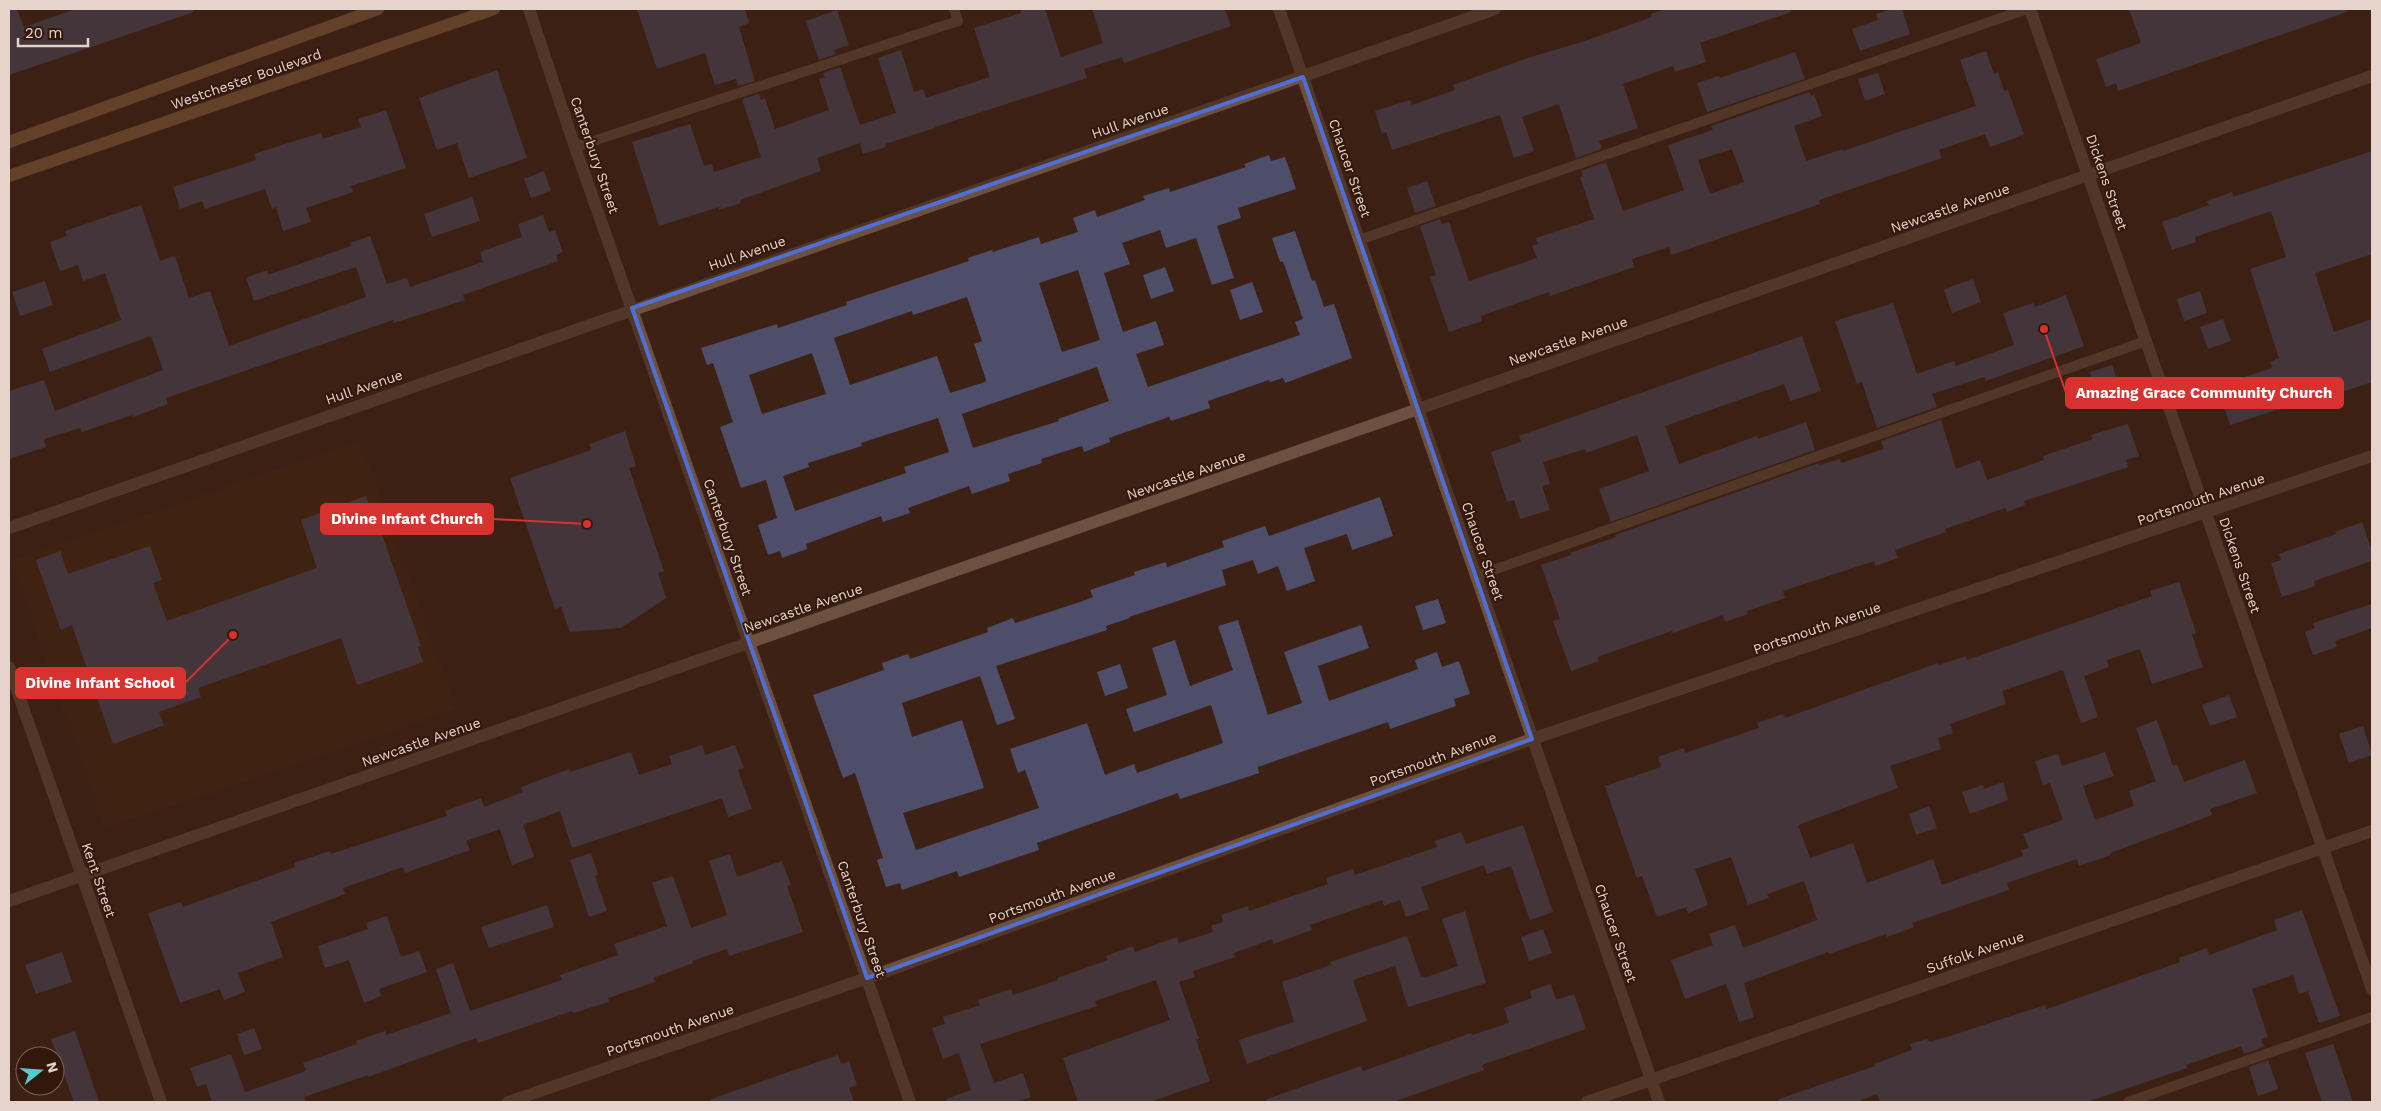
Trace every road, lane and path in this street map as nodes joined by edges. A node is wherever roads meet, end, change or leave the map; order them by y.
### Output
1 (378, 9) edge
2 (494, 9) edge
3 (529, 9) edge
4 (954, 9) edge
5 (1279, 9) edge
6 (1495, 9) edge
7 (2029, 9) edge
8 (2372, 76) edge
9 (1303, 77) junction
10 (9, 142) edge
11 (575, 147) junction
12 (2088, 175) junction
13 (9, 176) edge
14 (1359, 240) junction
15 (632, 308) junction
16 (2146, 341) junction
17 (1418, 409) junction
18 (2372, 456) edge
19 (2206, 513) junction
20 (9, 528) edge
21 (1476, 576) junction
22 (749, 643) junction
23 (9, 667) edge
24 (1532, 740) junction
25 (2372, 831) edge
26 (2323, 848) junction
27 (82, 876) junction
28 (9, 902) edge
29 (867, 978) junction
30 (2372, 989) edge
31 (2372, 1017) edge
32 (1651, 1080) junction
33 (161, 1102) edge
34 (508, 1102) edge
35 (910, 1102) edge
36 (1587, 1102) edge
37 (1658, 1102) edge
38 (2128, 1102) edge

1 - 10 street, Westchester Boulevard
2 - 13 street, Westchester Boulevard
3 - 11 street, Canterbury Street
4 - 11 lane
5 - 9 street, Chaucer Street
6 - 9 street, Hull Avenue
7 - 12 street, Dickens Street
7 - 14 lane
8 - 12 street, Newcastle Avenue
9 - 14 street, Chaucer Street
9 - 15 street, Hull Avenue
11 - 15 street, Canterbury Street
12 - 16 street, Dickens Street
12 - 17 street, Newcastle Avenue
14 - 17 street, Chaucer Street
15 - 20 street, Hull Avenue
15 - 22 street, Canterbury Street
16 - 19 street, Dickens Street
16 - 21 lane
17 - 21 street, Chaucer Street
17 - 22 street, Newcastle Avenue
18 - 19 street, Portsmouth Avenue
19 - 24 street, Portsmouth Avenue
19 - 26 street, Dickens Street
21 - 24 street, Chaucer Street
22 - 27 street, Newcastle Avenue
22 - 29 street, Canterbury Street
23 - 27 street, Kent Street
24 - 29 street, Portsmouth Avenue
24 - 32 street, Chaucer Street
25 - 26 street, Suffolk Avenue
26 - 30 street, Dickens Street
26 - 32 street, Suffolk Avenue
27 - 28 street, Newcastle Avenue
27 - 33 street, Kent Street
29 - 34 street, Portsmouth Avenue
29 - 35 street, Canterbury Street
31 - 38 lane
32 - 36 street, Suffolk Avenue
32 - 37 street, Chaucer Street

